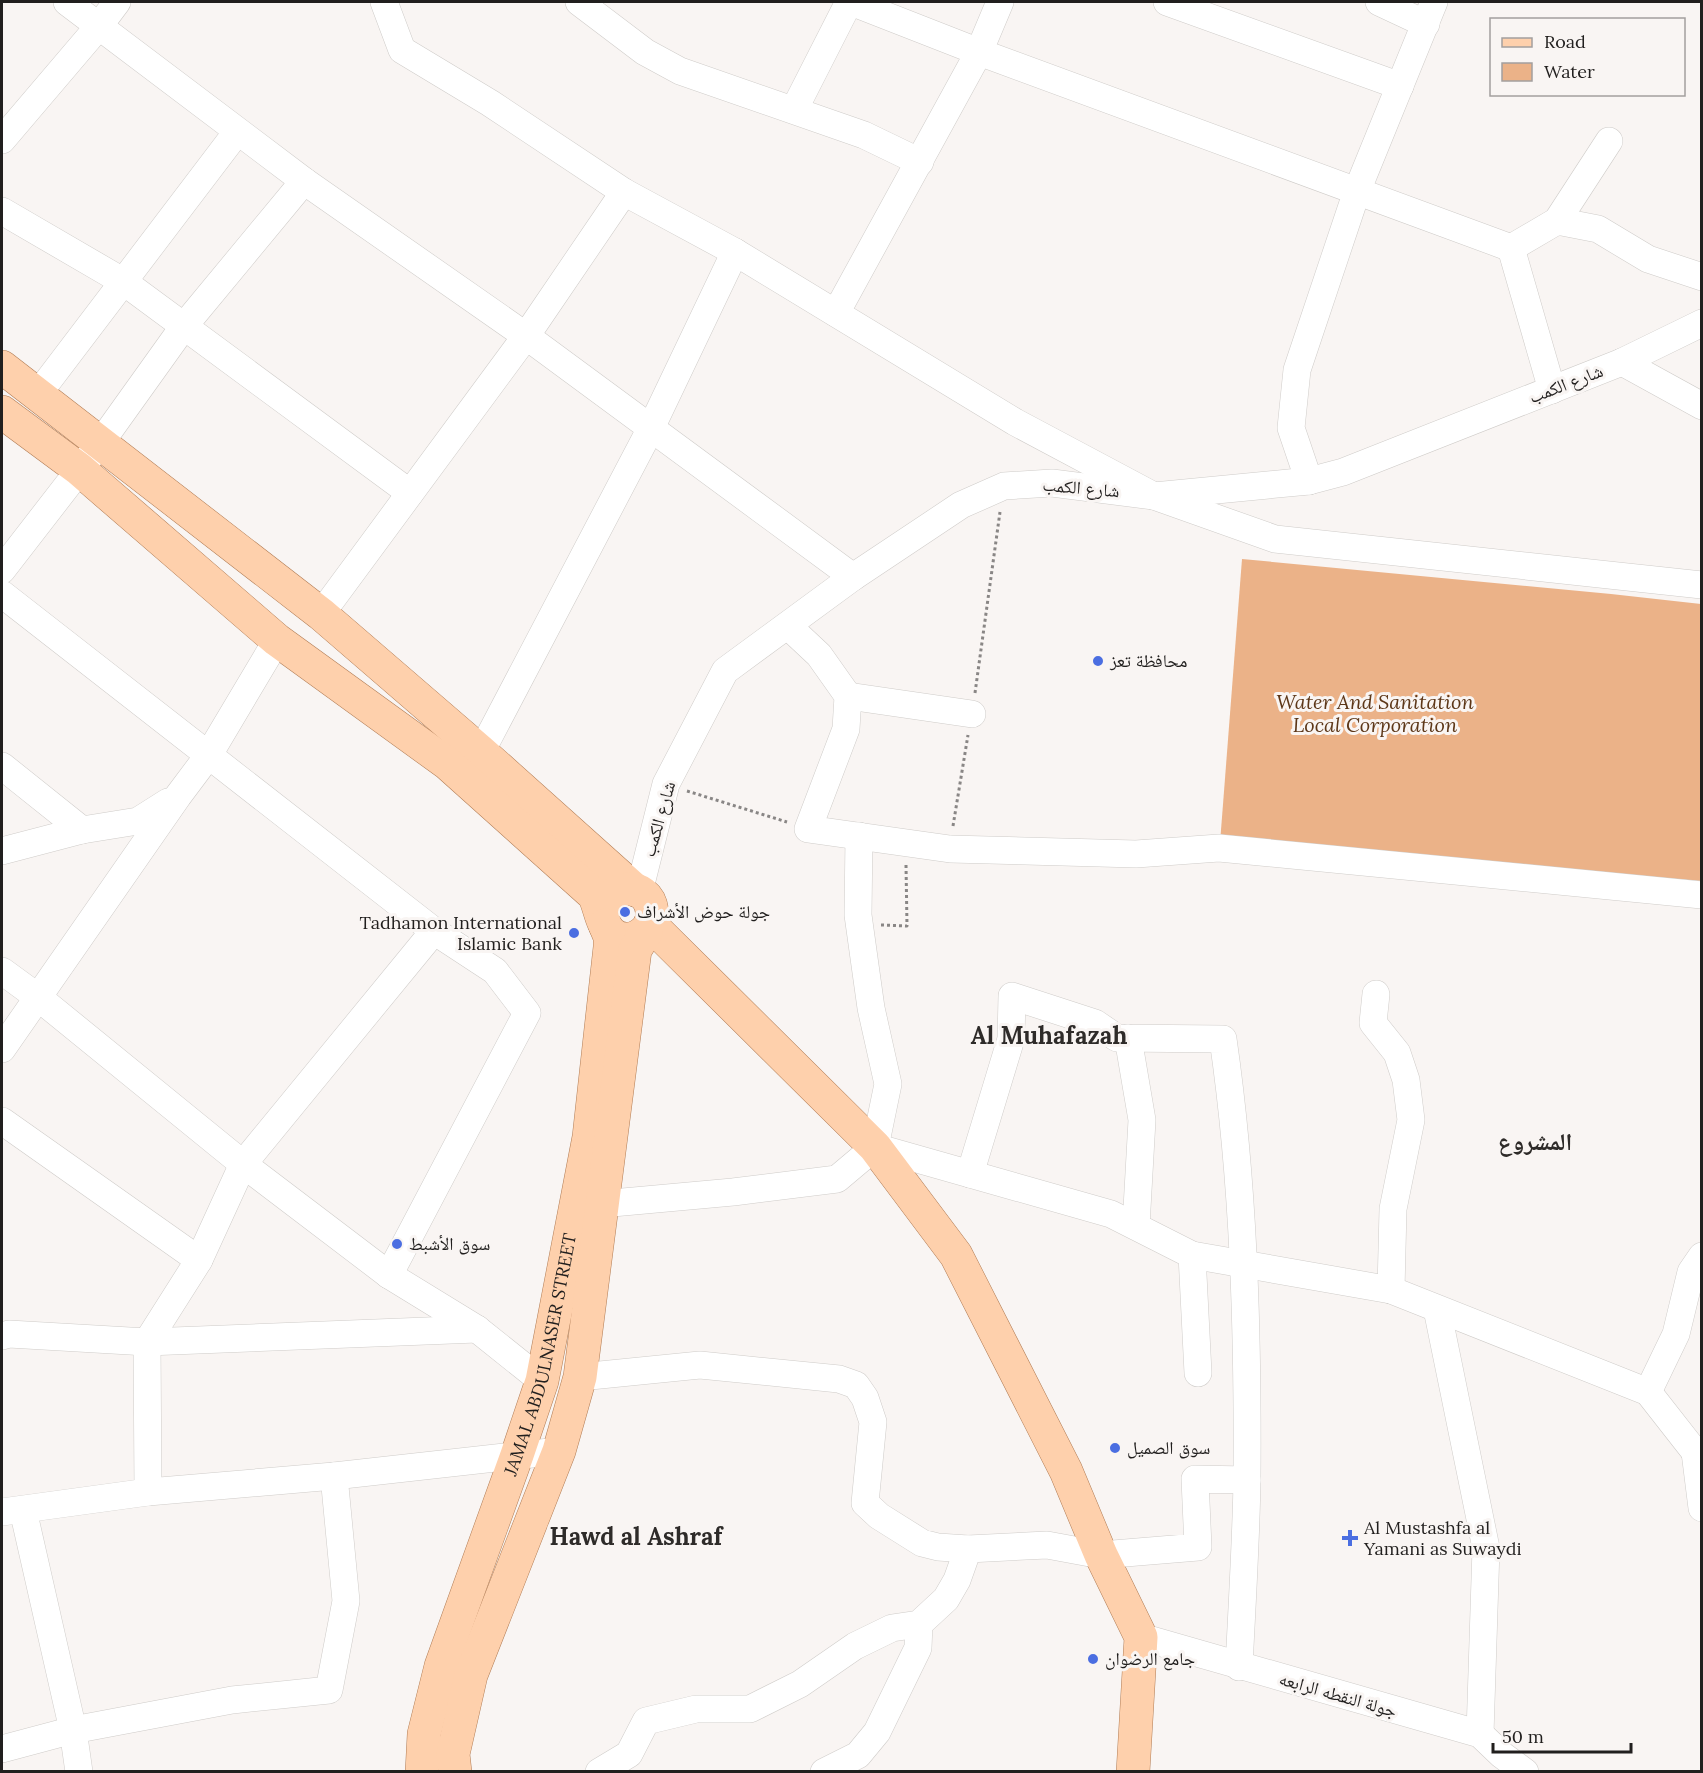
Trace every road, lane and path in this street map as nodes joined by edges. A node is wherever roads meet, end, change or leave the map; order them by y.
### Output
1 (66, 2) edge
2 (117, 2) edge
3 (384, 2) edge
4 (579, 2) edge
5 (850, 2) edge
6 (1000, 2) edge
7 (1167, 2) edge
8 (1379, 2) edge
9 (1430, 13) edge
10 (99, 26) junction
11 (979, 52) junction
12 (1400, 86) junction
13 (794, 110) junction
14 (237, 132) junction
15 (2, 140) edge
16 (1609, 141) dead end
17 (920, 162) junction
18 (304, 182) junction
19 (1357, 191) junction
20 (624, 192) junction
21 (2, 211) edge
22 (1557, 221) junction
23 (1511, 248) junction
24 (735, 252) junction
25 (1701, 277) edge
26 (124, 282) junction
27 (836, 313) junction
28 (1701, 323) edge
29 (184, 326) junction
30 (526, 336) junction
31 (1622, 362) junction
32 (2, 367) edge
33 (1551, 390) junction
34 (38, 394) junction
35 (1701, 406) edge
36 (2, 412) edge
37 (651, 428) junction
38 (101, 442) junction
39 (79, 469) junction
40 (1309, 481) junction
41 (1004, 486) junction
42 (410, 493) junction
43 (1154, 496) junction
44 (2, 570) edge
45 (853, 578) junction
46 (1701, 585) edge
47 (2, 594) edge
48 (321, 614) junction
49 (788, 626) junction
50 (277, 640) junction
51 (848, 696) junction
52 (972, 714) junction
53 (481, 752) junction
54 (208, 756) junction
55 (2, 766) edge
56 (666, 784) junction
57 (178, 796) junction
58 (808, 829) junction
59 (82, 830) junction
60 (859, 836) junction
61 (905, 842) junction
62 (950, 849) junction
63 (2, 851) edge
64 (637, 891) junction
65 (1701, 895) edge
66 (604, 921) junction
67 (859, 924) junction
68 (648, 928) junction
69 (435, 931) junction
70 (2, 971) edge
71 (1376, 994) dead end
72 (39, 998) junction
73 (1128, 1038) junction
74 (2, 1049) edge
75 (2, 1121) edge
76 (875, 1147) junction
77 (243, 1164) junction
78 (970, 1174) junction
79 (601, 1204) junction
80 (1136, 1226) junction
81 (1192, 1255) junction
82 (1701, 1256) edge
83 (199, 1260) junction
84 (1244, 1265) junction
85 (389, 1275) junction
86 (1391, 1290) junction
87 (1437, 1309) junction
88 (477, 1329) junction
89 (2, 1336) edge
90 (147, 1342) junction
91 (1198, 1373) dead end
92 (580, 1377) junction
93 (542, 1381) junction
94 (1648, 1392) junction
95 (559, 1451) junction
96 (517, 1455) junction
97 (1698, 1455) edge
98 (334, 1476) junction
99 (1247, 1480) junction
100 (148, 1492) junction
101 (1701, 1508) edge
102 (12, 1511) edge
103 (968, 1549) junction
104 (1101, 1555) junction
105 (920, 1624) junction
106 (1141, 1637) junction
107 (1239, 1667) junction
108 (73, 1730) junction
109 (1480, 1734) junction
110 (2, 1749) edge
111 (1499, 1763) edge
112 (79, 1772) edge
113 (422, 1772) edge
114 (455, 1772) edge
115 (599, 1772) edge
116 (824, 1772) edge
117 (1133, 1772) edge
118 (1525, 1772) edge

1 - 10 street
2 - 10 street
3 - 20 street
4 - 13 street
5 - 11 street
5 - 13 street
6 - 11 street
7 - 12 street
8 - 9 street
9 - 12 street
10 - 14 street
10 - 15 street
11 - 17 street
11 - 19 street
12 - 19 street
13 - 17 street
14 - 18 street
14 - 26 street
16 - 22 street
17 - 27 street
18 - 29 street
18 - 30 street
19 - 23 street
19 - 40 street
20 - 24 street
20 - 30 street
21 - 26 street
22 - 23 street
22 - 25 street
23 - 33 street
24 - 27 street
24 - 37 street
26 - 29 street
26 - 34 street
27 - 43 street
28 - 31 street, شارع الكمب
29 - 38 street
29 - 42 street
30 - 37 street
30 - 42 street
31 - 33 street, شارع الكمب
31 - 35 street
32 - 34 main road
33 - 40 street, شارع الكمب
34 - 38 main road
36 - 39 main road
37 - 45 street
37 - 53 street
38 - 39 street
38 - 48 main road
39 - 44 street
39 - 50 main road
40 - 43 street, شارع الكمب
41 - 43 street, شارع الكمب
41 - 45 street, شارع الكمب
41 - 52 path
42 - 48 street
43 - 46 street
45 - 49 street, شارع الكمب
47 - 54 street
48 - 53 main road
49 - 51 street
49 - 56 street, شارع الكمب
50 - 54 street
50 - 66 main road
51 - 52 street
51 - 58 street
52 - 62 path
53 - 64 main road
54 - 57 street
54 - 69 street
55 - 59 street
56 - 58 path
56 - 64 street, شارع الكمب
57 - 59 street
57 - 72 street
58 - 60 street
59 - 63 street
60 - 61 street
60 - 67 street
61 - 62 street
61 - 67 path
62 - 65 street
64 - 66 main road
64 - 68 main road
66 - 68 main road
66 - 93 main road, JAMAL ABDULNASER STREET
67 - 76 street
68 - 76 main road
68 - 79 main road, JAMAL ABDULNASER STREET
69 - 77 street
69 - 85 street
70 - 72 street
71 - 86 street
72 - 74 street
72 - 77 street
73 - 78 street
73 - 80 street
73 - 84 street
75 - 83 street
76 - 78 street
76 - 79 street
76 - 104 main road
77 - 83 street
77 - 85 street
78 - 80 street
79 - 92 main road, JAMAL ABDULNASER STREET
80 - 81 street
81 - 84 street
81 - 91 street
82 - 94 street
83 - 90 street
84 - 86 street
84 - 99 street
85 - 88 street
86 - 87 street
87 - 94 street
87 - 109 street
88 - 90 street
88 - 93 street
89 - 90 street
90 - 100 street
92 - 95 main road, JAMAL ABDULNASER STREET
92 - 103 street
93 - 96 main road, JAMAL ABDULNASER STREET
94 - 97 street
95 - 96 street
95 - 114 main road, JAMAL ABDULNASER STREET
96 - 98 street
96 - 113 main road, JAMAL ABDULNASER STREET
97 - 101 street
98 - 100 street
98 - 108 street
99 - 104 street
99 - 107 street
100 - 102 street
102 - 108 street
103 - 104 street
103 - 105 street
104 - 106 main road
105 - 115 street
105 - 116 street
106 - 107 street, جولة النقطه الرابعه
106 - 117 main road
107 - 109 street, جولة النقطه الرابعه
108 - 110 street
108 - 112 street
109 - 111 street, جولة النقطه الرابعه
111 - 118 street, جولة النقطه الرابعه

